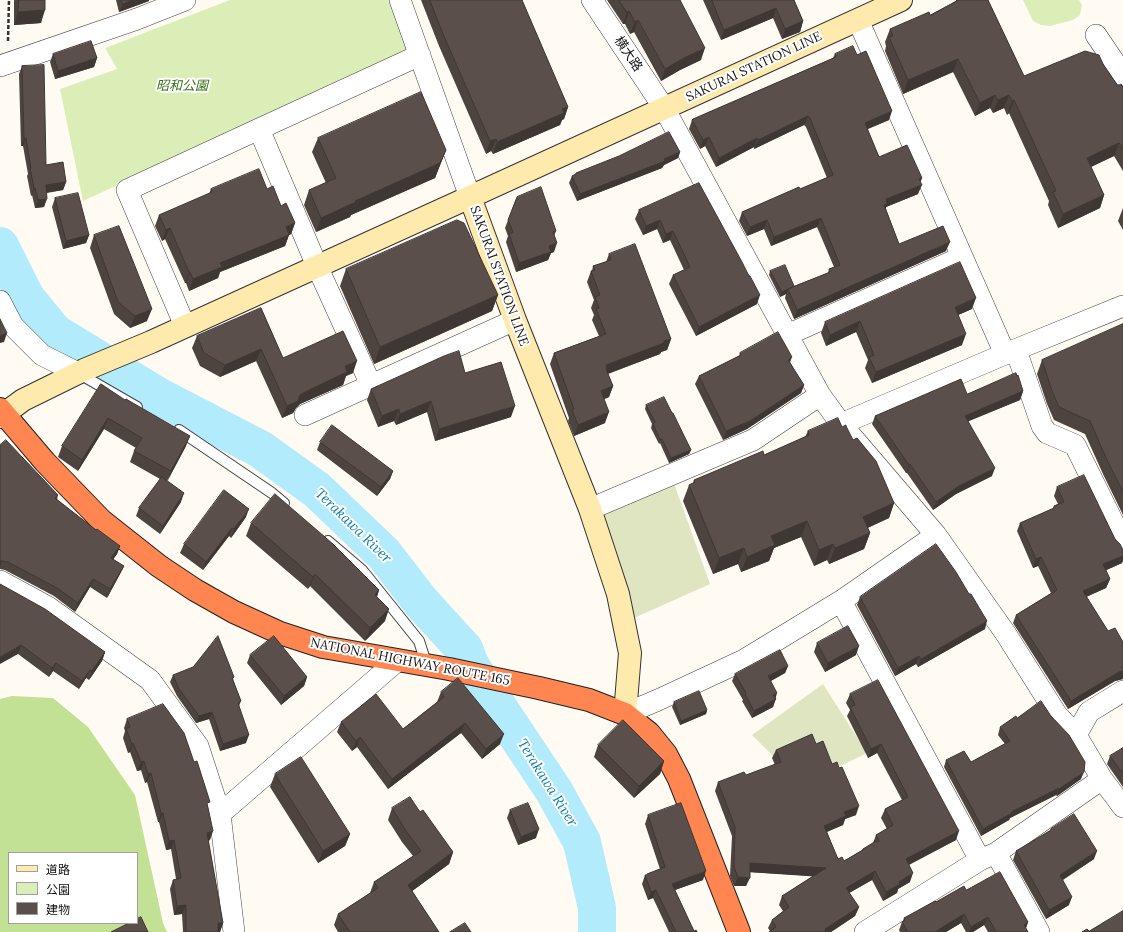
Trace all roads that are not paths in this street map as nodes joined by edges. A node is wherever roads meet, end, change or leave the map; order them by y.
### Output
1 (185, 0) edge
2 (400, 0) edge
3 (592, 0) edge
4 (892, 2) edge
5 (858, 20) junction
6 (1096, 35) dead end
7 (420, 55) junction
8 (4, 65) edge
9 (1123, 75) edge
10 (664, 108) junction
11 (259, 129) junction
12 (470, 197) junction
13 (962, 257) junction
14 (317, 266) junction
15 (0, 301) edge
16 (1123, 306) edge
17 (515, 320) junction
18 (184, 326) junction
19 (787, 335) junction
20 (1010, 352) junction
21 (81, 372) junction
22 (371, 385) junction
23 (820, 395) junction
24 (145, 411) edge
25 (1, 413) edge
26 (305, 416) dead end
27 (841, 424) junction
28 (172, 426) edge
29 (290, 508) edge
30 (590, 509) junction
31 (1121, 532) edge
32 (320, 534) edge
33 (936, 535) junction
34 (0, 581) edge
35 (841, 601) junction
36 (397, 661) junction
37 (427, 666) junction
38 (1123, 691) edge
39 (625, 714) junction
40 (1076, 735) junction
41 (1102, 779) junction
42 (1123, 807) edge
43 (220, 814) junction
44 (988, 857) junction
45 (876, 929) edge
46 (234, 932) edge
47 (739, 932) edge
48 (1039, 932) edge

1 - 8 street
2 - 7 street
3 - 10 street, 横大路
4 - 5 main road, SAKURAI STATION LINE
5 - 10 main road, SAKURAI STATION LINE
5 - 13 street
6 - 9 street
7 - 11 street
7 - 12 street
10 - 12 main road, SAKURAI STATION LINE
10 - 19 street, 横大路
11 - 14 street
11 - 18 street
12 - 14 main road
12 - 17 main road, SAKURAI STATION LINE
13 - 19 street
13 - 20 street
14 - 18 main road
14 - 22 street
15 - 21 street
16 - 20 street
17 - 22 street
17 - 30 main road, SAKURAI STATION LINE
18 - 21 main road
19 - 23 street, 横大路
20 - 27 street
20 - 31 street
21 - 24 lane
21 - 25 main road
22 - 26 street
23 - 27 street, 横大路
23 - 30 street
25 - 36 highway, NATIONAL HIGHWAY ROUTE 165
27 - 33 street, 横大路
28 - 29 lane
30 - 39 main road, SAKURAI STATION LINE
32 - 37 lane
33 - 35 street
33 - 40 street, 横大路
34 - 43 street
35 - 39 street
35 - 44 street
36 - 37 highway, NATIONAL HIGHWAY ROUTE 165
36 - 43 street
37 - 39 highway, NATIONAL HIGHWAY ROUTE 165
38 - 40 street
39 - 47 highway, NATIONAL HIGHWAY ROUTE 165
40 - 41 street, 横大路
41 - 42 street, 横大路
41 - 44 street
43 - 46 street
44 - 45 street
44 - 48 street

